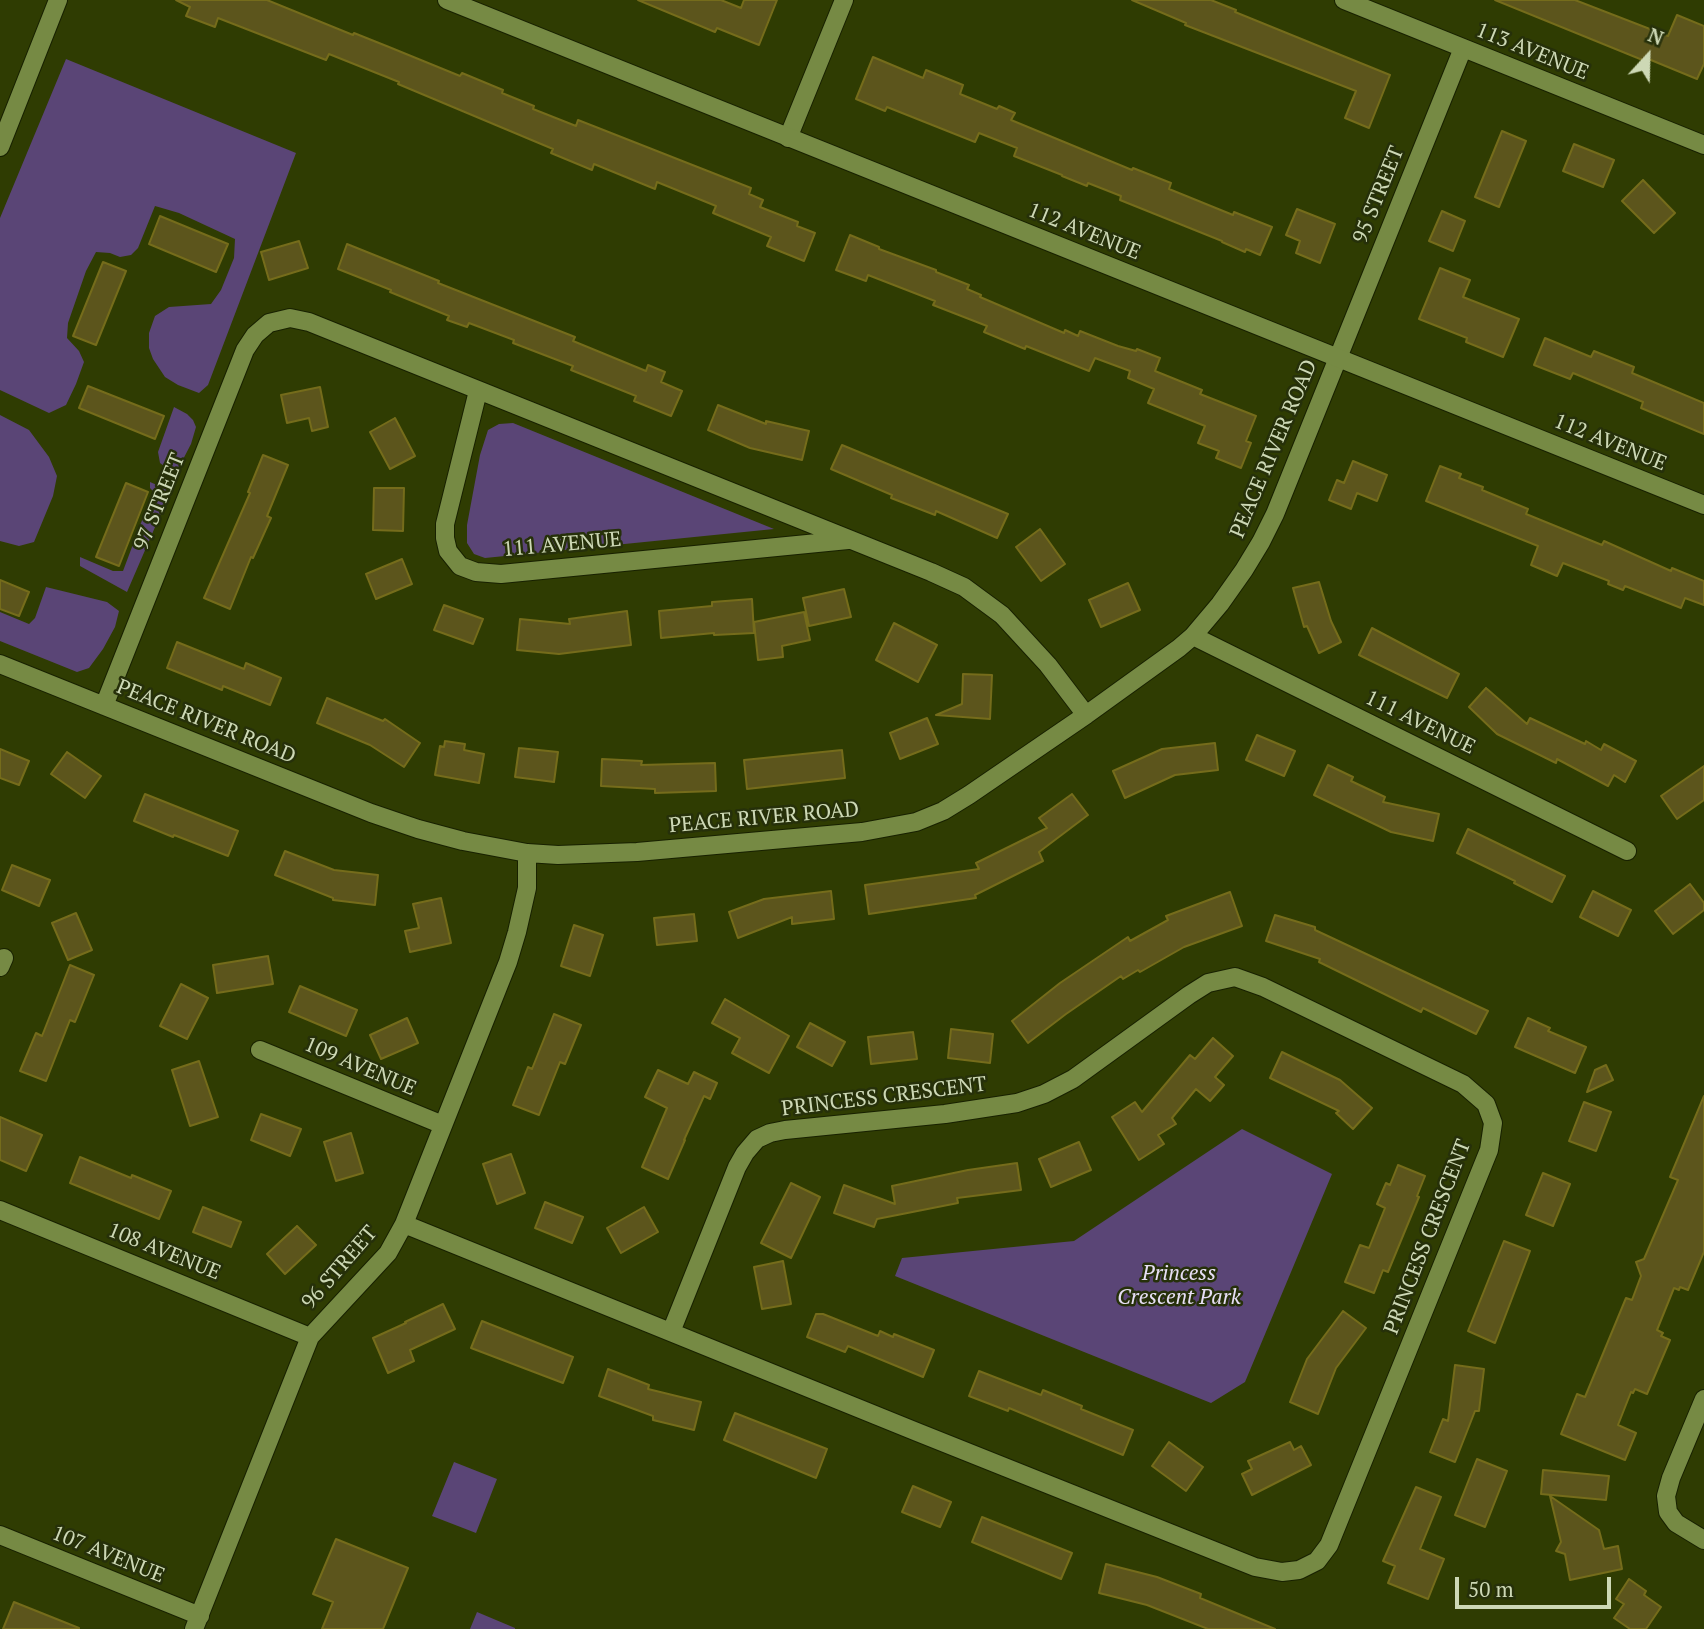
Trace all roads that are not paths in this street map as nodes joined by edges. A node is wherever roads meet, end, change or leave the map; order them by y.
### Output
1 (58, 0) edge
2 (447, 0) edge
3 (844, 0) edge
4 (1344, 0) edge
5 (1462, 48) junction
6 (788, 138) junction
7 (1704, 145) edge
8 (0, 147) edge
9 (269, 323) joint
10 (1338, 359) junction
11 (478, 391) junction
12 (1704, 505) edge
13 (852, 540) junction
14 (1193, 636) junction
15 (0, 664) edge
16 (104, 706) junction
17 (1086, 715) junction
18 (1627, 851) dead end
19 (527, 853) junction
20 (260, 1050) dead end
21 (443, 1125) junction
22 (0, 1210) edge
23 (404, 1224) junction
24 (671, 1332) junction
25 (310, 1337) junction
26 (1704, 1399) edge
27 (0, 1535) edge
28 (1704, 1540) edge
29 (197, 1623) edge

1 - 8 street
2 - 6 street, 112 AVENUE
3 - 6 street
4 - 5 street, 113 AVENUE
5 - 7 street, 113 AVENUE
5 - 10 street, 95 STREET
6 - 10 street, 112 AVENUE
9 - 11 street, 111 AVENUE
9 - 16 street, 97 STREET
10 - 12 street, 112 AVENUE
10 - 14 street, PEACE RIVER ROAD
11 - 13 street, 111 AVENUE
11 - 13 street, 111 AVENUE
13 - 17 street, 111 AVENUE
14 - 17 street, PEACE RIVER ROAD
14 - 18 street, 111 AVENUE
15 - 16 street, PEACE RIVER ROAD
16 - 19 street, PEACE RIVER ROAD
17 - 19 street, PEACE RIVER ROAD
19 - 21 street, 96 STREET
20 - 21 street, 109 AVENUE
21 - 23 street, 96 STREET
22 - 25 street, 108 AVENUE
23 - 24 street, PRINCESS CRESCENT
23 - 25 street, 96 STREET
24 - 24 street, PRINCESS CRESCENT
25 - 29 street, 96 STREET
26 - 28 street
27 - 29 street, 107 AVENUE

